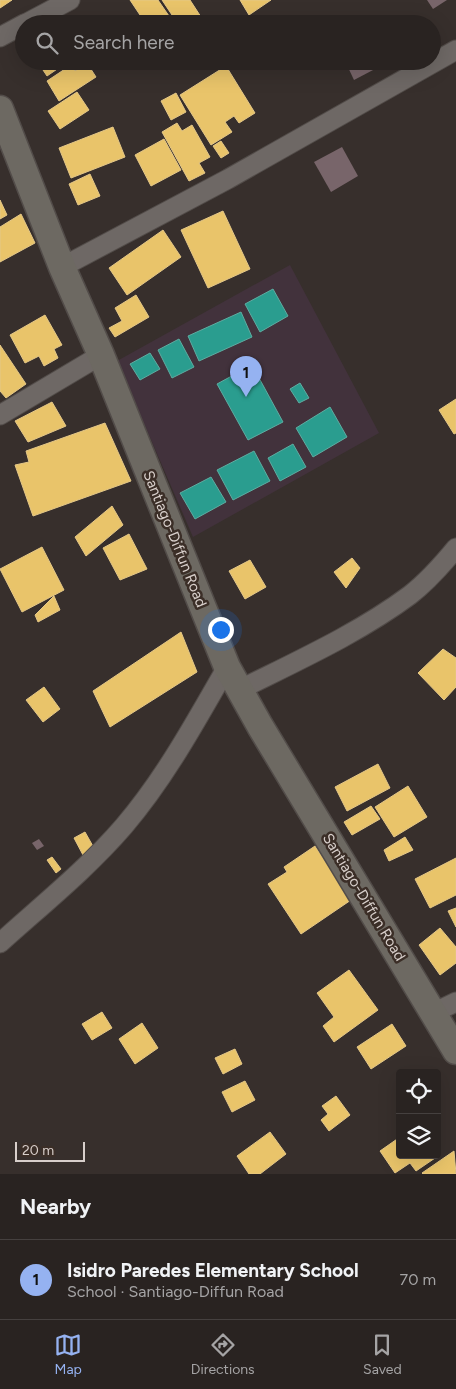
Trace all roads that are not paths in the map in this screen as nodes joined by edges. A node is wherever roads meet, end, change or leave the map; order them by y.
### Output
1 (70, 0) edge
2 (41, 15) edge
3 (15, 29) edge
4 (0, 37) edge
5 (456, 50) edge
6 (441, 58) edge
7 (421, 70) edge
8 (0, 109) edge
9 (62, 267) junction
10 (101, 355) junction
11 (0, 415) edge
12 (456, 548) edge
13 (227, 667) junction
14 (239, 690) junction
15 (0, 944) edge
16 (445, 1007) edge
17 (456, 1051) edge

1 - 2 street
3 - 4 street
5 - 6 street
7 - 9 street
8 - 9 main road, Santiago-Diffun Road
9 - 10 main road, Santiago-Diffun Road
10 - 11 street
10 - 13 main road, Santiago-Diffun Road
12 - 14 street
13 - 14 main road, Santiago-Diffun Road
13 - 15 street
14 - 16 main road, Santiago-Diffun Road
16 - 17 main road, Santiago-Diffun Road

